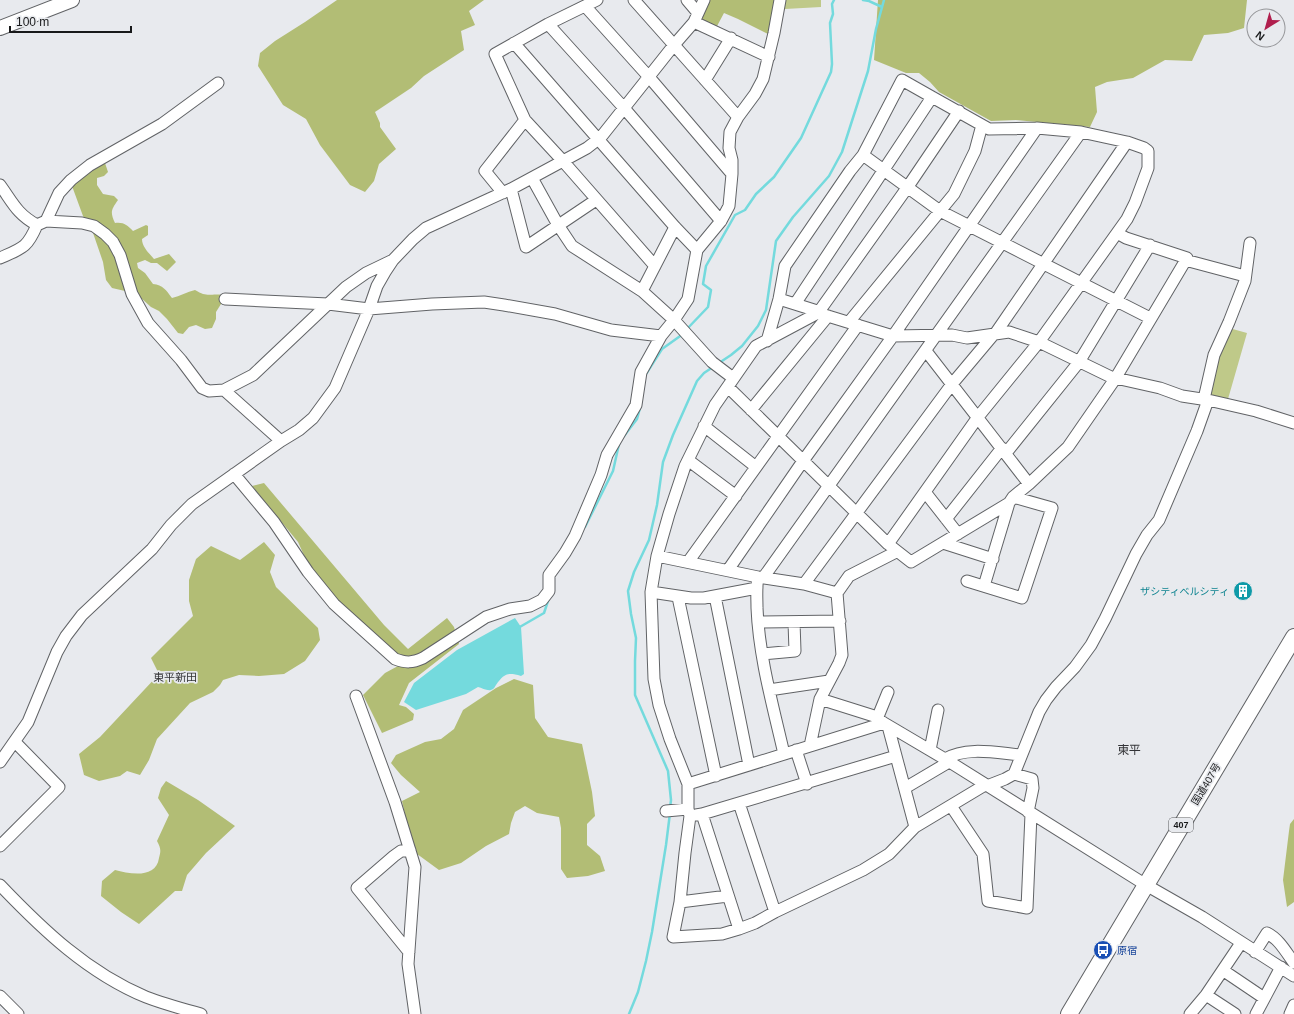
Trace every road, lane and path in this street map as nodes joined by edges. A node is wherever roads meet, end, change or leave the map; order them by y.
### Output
1 (72, 0) edge
2 (597, 0) edge
3 (634, 0) edge
4 (686, 0) edge
5 (704, 0) edge
6 (780, 0) edge
7 (585, 6) junction
8 (696, 17) junction
9 (548, 24) junction
10 (0, 28) edge
11 (731, 38) junction
12 (514, 43) junction
13 (674, 45) junction
14 (769, 57) junction
15 (649, 77) junction
16 (705, 80) junction
17 (218, 83) dead end
18 (932, 97) junction
19 (624, 108) junction
20 (959, 111) junction
21 (738, 117) junction
22 (525, 120) junction
23 (982, 125) junction
24 (1037, 128) junction
25 (1081, 132) junction
26 (598, 140) junction
27 (1127, 142) junction
28 (863, 155) junction
29 (562, 160) junction
30 (884, 171) junction
31 (732, 174) junction
32 (532, 178) junction
33 (0, 185) edge
34 (907, 188) junction
35 (507, 191) junction
36 (596, 200) junction
37 (940, 211) junction
38 (721, 221) junction
39 (42, 223) junction
40 (558, 225) junction
41 (675, 227) junction
42 (969, 227) junction
43 (1117, 233) junction
44 (1002, 243) junction
45 (1250, 243) dead end
46 (1150, 245) junction
47 (697, 250) junction
48 (0, 258) edge
49 (393, 260) junction
50 (1185, 260) junction
51 (1043, 264) junction
52 (655, 266) junction
53 (1245, 276) junction
54 (1081, 283) junction
55 (642, 291) junction
56 (225, 299) dead end
57 (779, 299) junction
58 (1116, 300) junction
59 (328, 304) junction
60 (795, 304) junction
61 (369, 309) junction
62 (823, 315) junction
63 (1150, 318) junction
64 (674, 320) junction
65 (854, 324) junction
66 (938, 334) junction
67 (994, 334) junction
68 (661, 336) junction
69 (893, 336) junction
70 (767, 341) junction
71 (1039, 342) junction
72 (926, 351) junction
73 (1079, 362) junction
74 (1115, 378) junction
75 (730, 382) junction
76 (952, 384) junction
77 (224, 390) junction
78 (1206, 400) junction
79 (751, 410) junction
80 (978, 417) junction
81 (1294, 423) edge
82 (704, 426) junction
83 (778, 436) junction
84 (281, 441) junction
85 (1004, 450) junction
86 (688, 460) junction
87 (803, 461) junction
88 (756, 467) junction
89 (234, 474) junction
90 (1029, 484) junction
91 (829, 486) junction
92 (925, 492) junction
93 (736, 496) junction
94 (1011, 500) junction
95 (856, 512) junction
96 (946, 520) junction
97 (958, 534) junction
98 (943, 543) junction
99 (892, 548) junction
100 (657, 556) junction
101 (993, 559) junction
102 (688, 562) junction
103 (728, 570) junction
104 (759, 581) junction
105 (967, 581) dead end
106 (804, 584) junction
107 (984, 586) junction
108 (651, 592) junction
109 (837, 593) junction
110 (678, 596) junction
111 (715, 596) junction
112 (840, 621) junction
113 (758, 622) junction
114 (794, 622) junction
115 (1294, 637) edge
116 (762, 654) junction
117 (829, 681) junction
118 (770, 690) junction
119 (888, 692) dead end
120 (356, 696) dead end
121 (820, 699) junction
122 (938, 710) dead end
123 (883, 722) junction
124 (16, 742) junction
125 (810, 746) junction
126 (796, 750) junction
127 (930, 750) junction
128 (784, 754) junction
129 (1021, 755) junction
130 (896, 756) junction
131 (947, 760) junction
132 (0, 762) edge
133 (750, 765) junction
134 (1014, 774) junction
135 (716, 776) junction
136 (688, 784) junction
137 (807, 784) junction
138 (986, 786) junction
139 (905, 788) junction
140 (739, 803) junction
141 (950, 806) junction
142 (666, 811) dead end
143 (689, 813) junction
144 (1029, 813) junction
145 (702, 814) junction
146 (916, 827) junction
147 (0, 846) edge
148 (410, 850) junction
149 (0, 885) edge
150 (1146, 885) junction
151 (728, 896) junction
152 (680, 902) junction
153 (775, 912) junction
154 (739, 929) junction
155 (1241, 943) junction
156 (409, 952) junction
157 (1255, 952) junction
158 (1294, 963) edge
159 (1281, 967) junction
160 (1224, 971) junction
161 (1294, 976) edge
162 (1206, 995) junction
163 (0, 996) edge
164 (1264, 998) junction
165 (1294, 1005) edge
166 (18, 1014) edge
167 (201, 1014) edge
168 (415, 1014) edge
169 (1069, 1014) edge
170 (1190, 1014) edge
171 (1234, 1014) edge
172 (1256, 1014) edge
173 (1290, 1014) edge

1 - 10 main road
2 - 7 street
3 - 13 street
4 - 8 street
5 - 8 street
6 - 14 street
7 - 9 street
7 - 15 street
8 - 11 street
8 - 13 street
9 - 12 street
9 - 19 street
11 - 14 street
11 - 16 street
12 - 22 street
12 - 26 street
13 - 15 street
13 - 16 street
14 - 21 street
15 - 19 street
15 - 31 street
16 - 21 street
17 - 39 street
18 - 20 street
18 - 28 street
18 - 30 street
19 - 26 street
19 - 38 street
20 - 23 street
20 - 34 street
21 - 31 street
22 - 29 street
22 - 35 street
23 - 24 street
23 - 37 street
24 - 25 street
24 - 42 street
25 - 27 street
25 - 44 street
26 - 29 street
26 - 41 street
27 - 43 street
27 - 51 street
28 - 30 street
28 - 57 street
29 - 32 street
29 - 36 street
30 - 34 street
30 - 60 street
31 - 38 street
32 - 35 street
32 - 40 street
33 - 39 street
34 - 37 street
34 - 62 street
35 - 40 street
35 - 49 street
36 - 40 street
36 - 52 street
37 - 42 street
37 - 65 street
38 - 47 street
39 - 48 street
39 - 77 street
40 - 55 street
41 - 47 street
41 - 52 street
42 - 44 street
42 - 69 street
43 - 46 street
43 - 54 street
44 - 51 street
44 - 66 street
45 - 53 street
46 - 50 street
46 - 58 street
47 - 64 street
49 - 59 street
49 - 61 street
50 - 53 street
50 - 63 street
51 - 54 street
51 - 67 street
52 - 55 street
53 - 78 street
54 - 58 street
54 - 71 street
55 - 64 street
56 - 59 street
57 - 60 street
57 - 70 street
58 - 63 street
58 - 73 street
59 - 61 street
59 - 77 street
60 - 62 street
61 - 68 street
61 - 84 street
62 - 65 street
62 - 70 street
62 - 79 street
63 - 74 street
64 - 68 street
64 - 75 street
65 - 69 street
65 - 83 street
66 - 67 street
66 - 69 street
66 - 72 street
67 - 71 street
67 - 76 street
68 - 89 street
69 - 87 street
70 - 75 street
71 - 73 street
71 - 80 street
72 - 76 street
72 - 91 street
73 - 74 street
73 - 85 street
74 - 78 street
74 - 90 street
75 - 79 street
75 - 82 street
76 - 80 street
76 - 95 street
77 - 84 street
78 - 81 street
78 - 129 street
79 - 83 street
80 - 85 street
80 - 92 street
82 - 86 street
82 - 88 street
83 - 87 street
83 - 88 street
84 - 89 street
85 - 90 street
85 - 96 street
86 - 93 street
86 - 100 street
87 - 91 street
87 - 103 street
88 - 93 street
89 - 124 street
90 - 94 street
91 - 95 street
91 - 104 street
92 - 96 street
92 - 99 street
93 - 102 street
94 - 97 street
94 - 101 street
94 - 107 street
95 - 99 street
95 - 106 street
96 - 97 street
97 - 98 street
98 - 99 street
98 - 101 street
99 - 109 street
100 - 102 street
100 - 108 street
101 - 107 street
102 - 103 street
103 - 104 street
104 - 106 street
104 - 111 street
104 - 113 street
105 - 107 street
106 - 109 street
108 - 110 street
108 - 136 street
109 - 112 street
110 - 111 street
110 - 135 street
111 - 133 street
112 - 114 street
112 - 117 street
113 - 114 street
113 - 116 street
114 - 116 street
115 - 150 highway, 国道407号 / 407
116 - 118 street
117 - 118 street
117 - 121 street
118 - 128 street
119 - 123 street
120 - 148 street
121 - 123 street
121 - 125 street
122 - 127 street
123 - 125 street
123 - 127 street
123 - 130 street
124 - 132 street
124 - 147 street
125 - 126 street
126 - 128 street
126 - 137 street
127 - 131 street
128 - 133 street
129 - 131 street
129 - 134 street
130 - 137 street
130 - 139 street
131 - 138 street
131 - 139 street
133 - 135 street
134 - 138 street
134 - 144 street
135 - 136 street
136 - 143 street
137 - 140 street
138 - 141 street
138 - 144 street
139 - 146 street
140 - 145 street
140 - 153 street
141 - 144 street
141 - 146 street
142 - 143 street
143 - 145 street
143 - 152 street
144 - 150 street
145 - 151 street
146 - 153 street
148 - 156 street
148 - 156 street
149 - 167 street
150 - 155 street
150 - 169 highway, 国道407号 / 407
151 - 152 street
151 - 154 street
152 - 154 street
153 - 154 street
155 - 157 street
155 - 160 street
156 - 168 street
157 - 158 street
157 - 159 street
159 - 161 street
159 - 164 street
160 - 162 street
160 - 164 street
162 - 170 street
162 - 171 street
163 - 166 street
164 - 172 street
165 - 173 street

